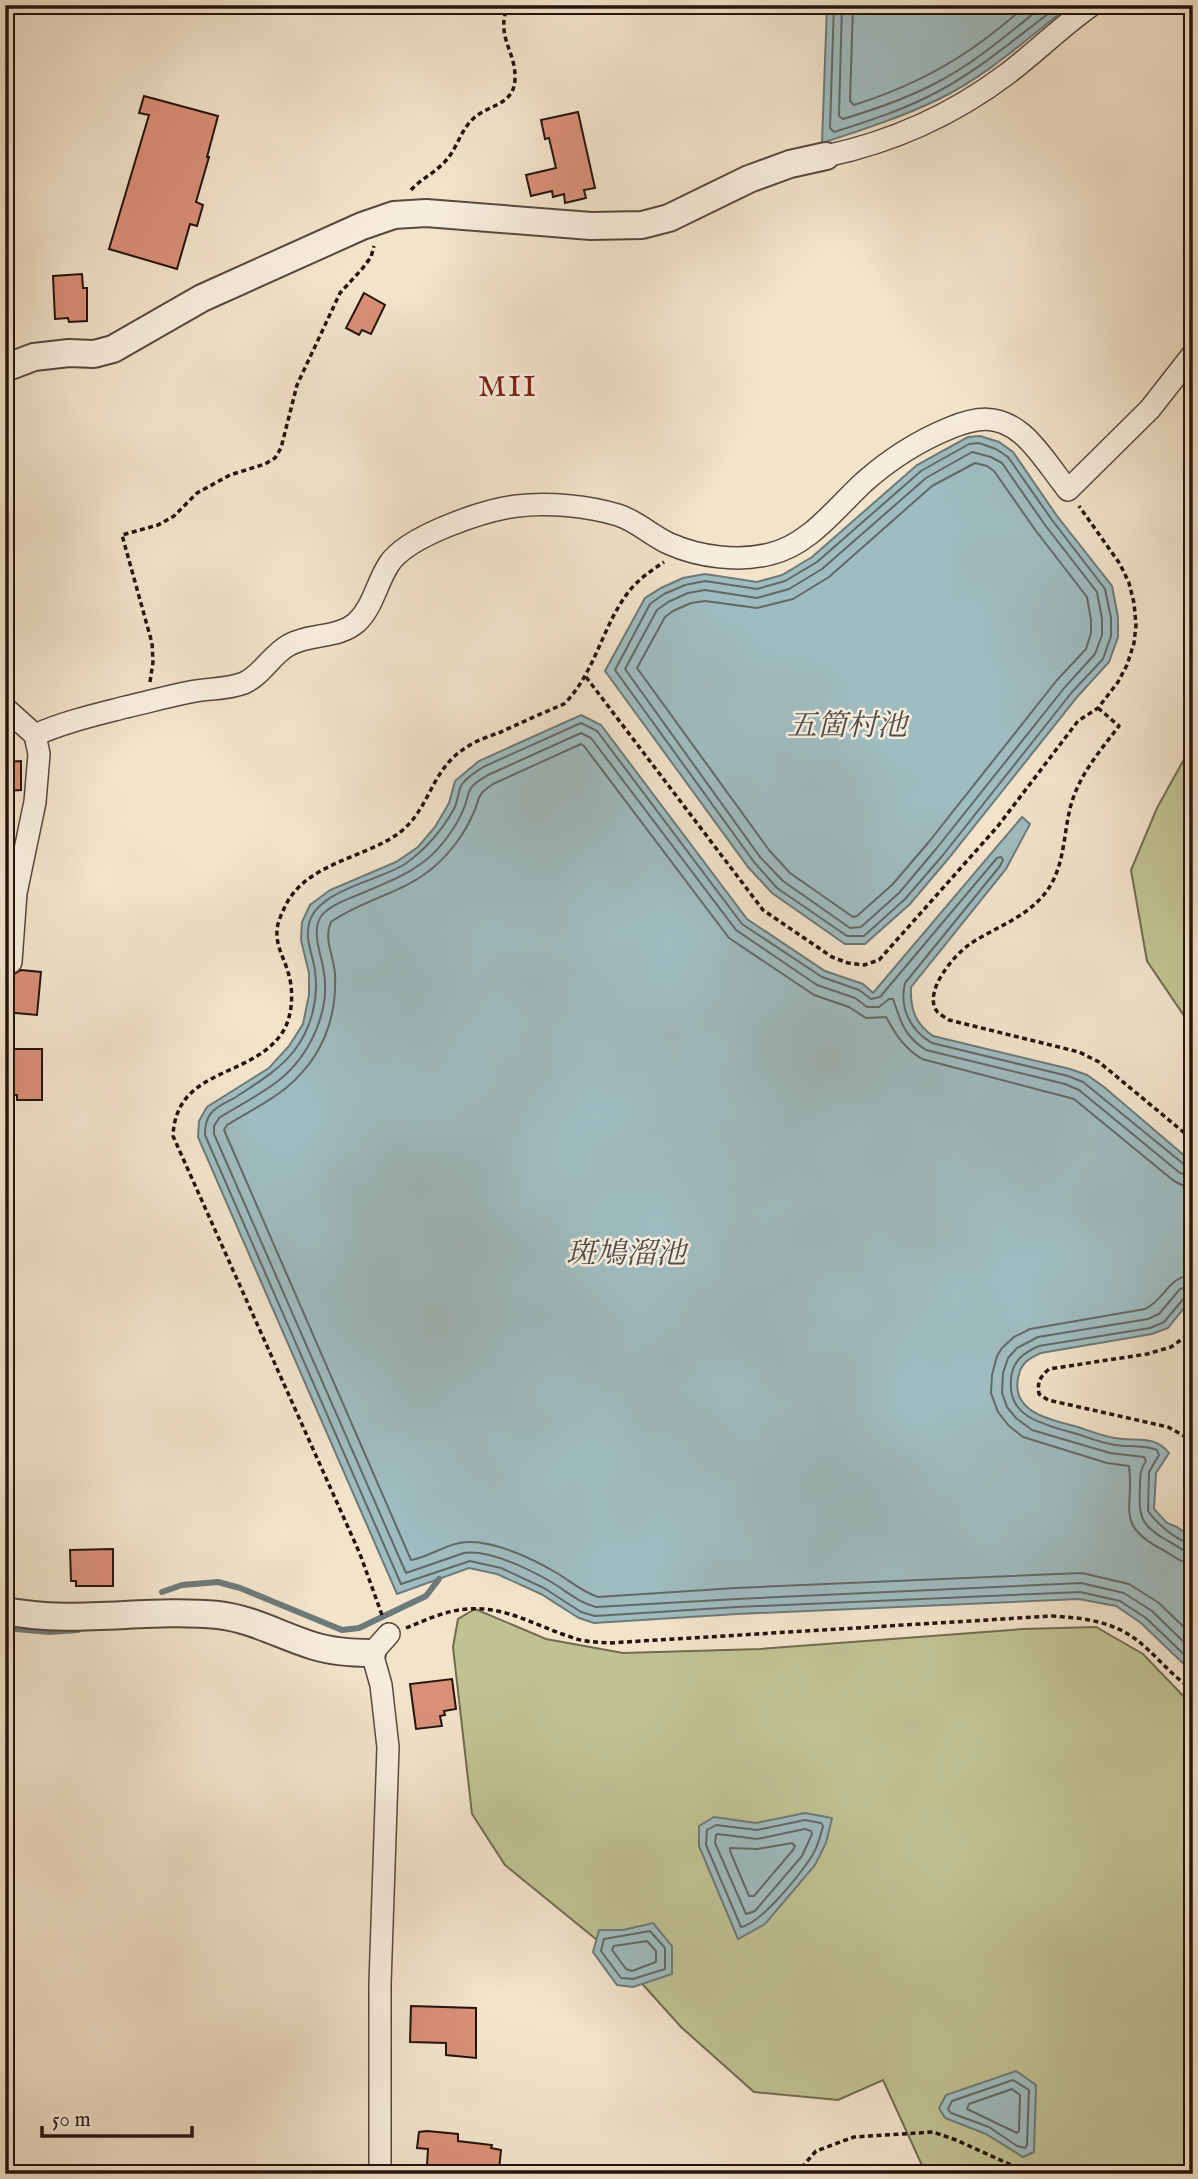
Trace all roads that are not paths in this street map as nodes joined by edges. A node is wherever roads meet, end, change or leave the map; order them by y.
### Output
1 (1092, 5) edge
2 (826, 156) joint
3 (1193, 354) edge
4 (5, 368) edge
5 (5, 708) edge
6 (35, 735) junction
7 (5, 961) edge
8 (5, 1611) edge
9 (380, 1644) joint
10 (381, 2168) edge

1 - 2 street
2 - 4 street
3 - 6 street
5 - 6 street
6 - 7 street
8 - 9 street
9 - 10 street

